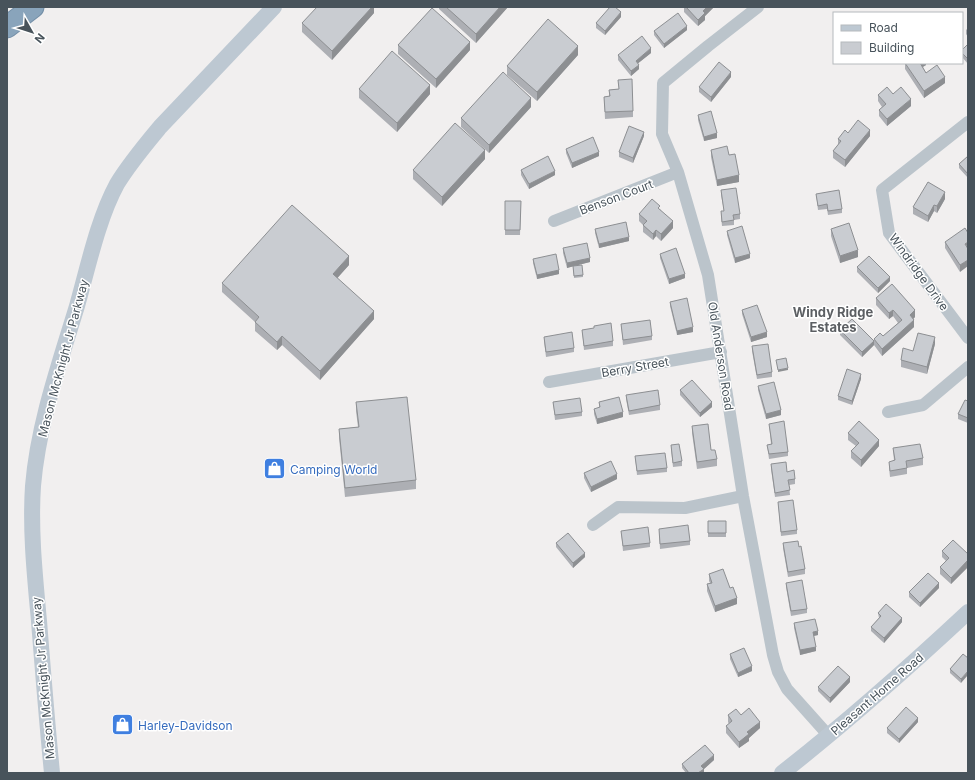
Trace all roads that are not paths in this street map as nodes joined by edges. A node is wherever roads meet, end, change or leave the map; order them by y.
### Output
1 (33, 7) edge
2 (274, 7) edge
3 (758, 7) edge
4 (7, 27) edge
5 (968, 122) edge
6 (678, 172) junction
7 (554, 221) dead end
8 (968, 338) edge
9 (721, 352) junction
10 (968, 367) edge
11 (549, 382) dead end
12 (888, 412) dead end
13 (743, 496) junction
14 (593, 525) dead end
15 (968, 612) edge
16 (829, 736) junction
17 (52, 773) edge
18 (782, 773) edge

1 - 4 highway
2 - 17 main road, Mason McKnight Jr Parkway
3 - 6 street, Old Anderson Road
5 - 8 street, Windridge Drive
6 - 7 street, Benson Court
6 - 9 street, Old Anderson Road
9 - 11 street, Berry Street
9 - 13 street, Old Anderson Road
10 - 12 street
13 - 14 street
13 - 16 street, Old Anderson Road
15 - 16 main road, Pleasant Home Road
16 - 18 main road, Pleasant Home Road

